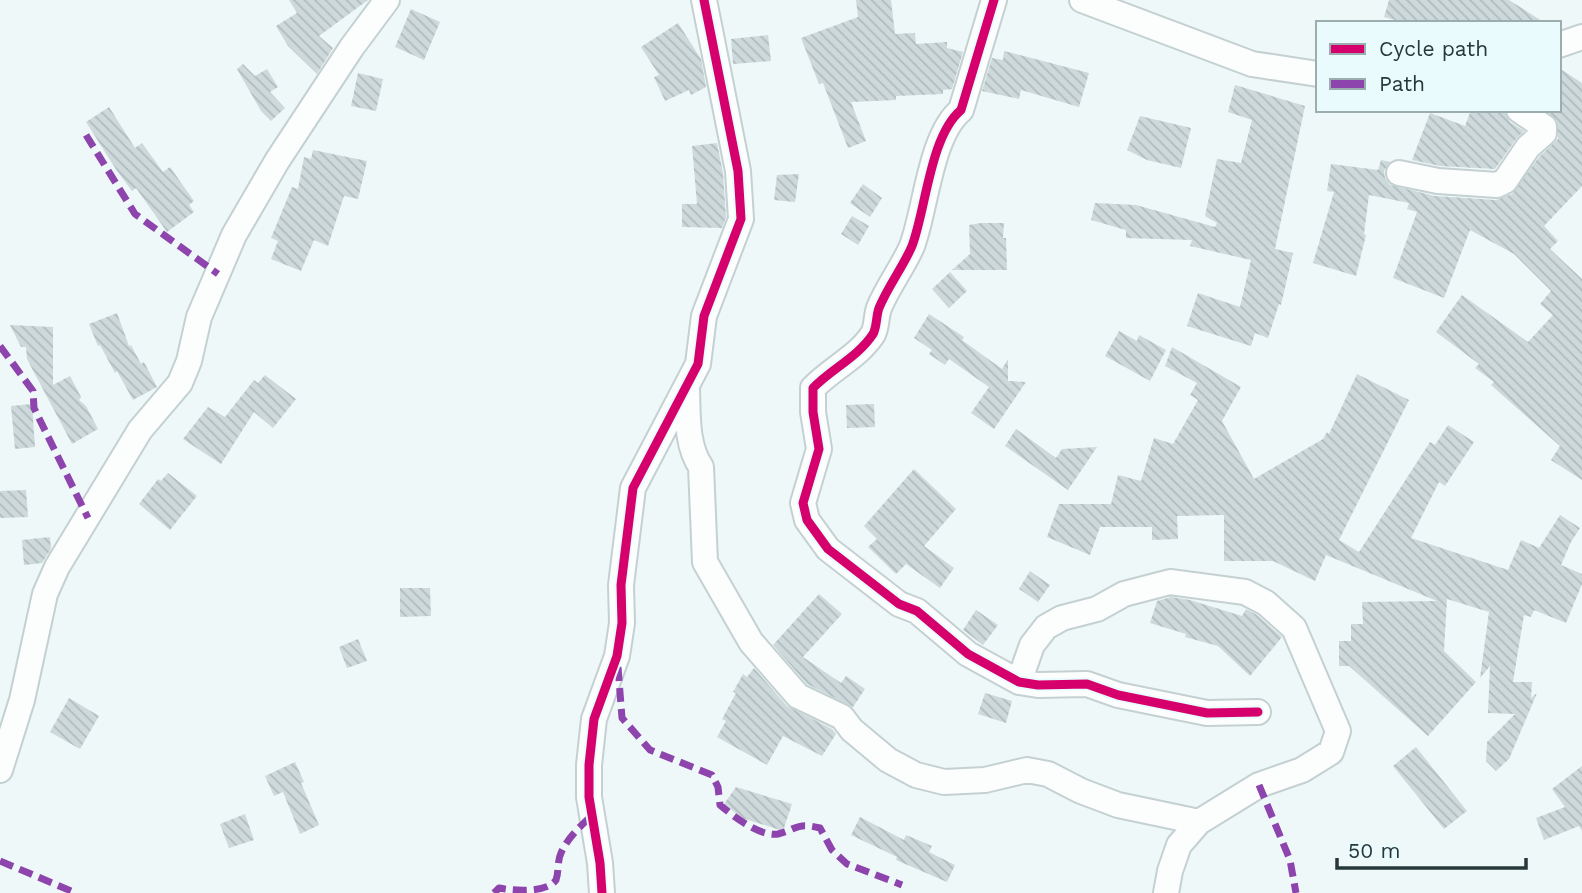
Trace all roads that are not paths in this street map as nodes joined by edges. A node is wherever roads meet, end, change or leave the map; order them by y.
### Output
1 (387, 0) edge
2 (704, 0) edge
3 (994, 0) edge
4 (1083, 0) edge
5 (1582, 37) edge
6 (1561, 44) edge
7 (1316, 74) edge
8 (1522, 112) edge
9 (1399, 173) dead end
10 (687, 389) junction
11 (1019, 682) junction
12 (1258, 712) dead end
13 (0, 770) edge
14 (1199, 822) junction
15 (602, 893) edge
16 (1166, 893) edge

1 - 13 street
2 - 10 street
3 - 11 street
4 - 7 street
5 - 6 street
8 - 9 street
10 - 14 street
10 - 15 street
11 - 12 street
11 - 14 street
14 - 16 street

